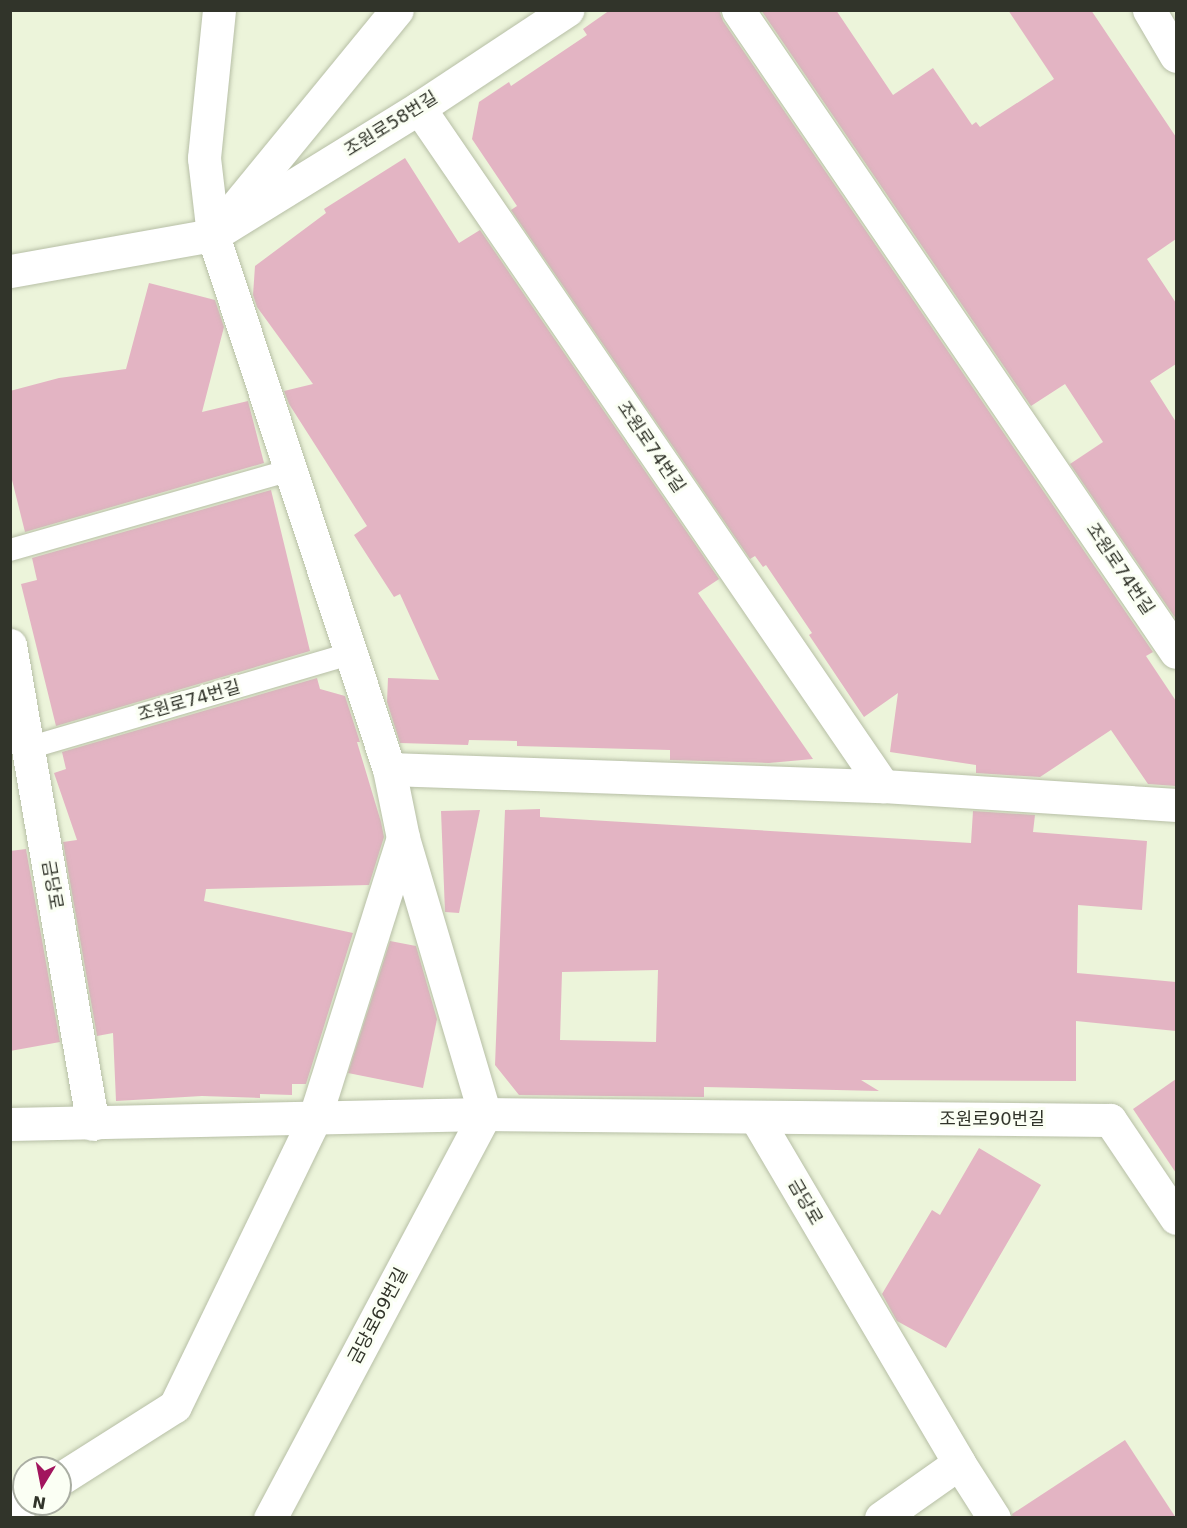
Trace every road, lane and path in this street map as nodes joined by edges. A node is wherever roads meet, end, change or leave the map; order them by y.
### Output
1 (219, 10) edge
2 (398, 10) edge
3 (567, 10) edge
4 (738, 10) edge
5 (1149, 10) edge
6 (1176, 56) edge
7 (419, 108) junction
8 (213, 235) junction
9 (10, 271) edge
10 (290, 470) junction
11 (10, 550) edge
12 (10, 645) edge
13 (1176, 652) edge
14 (351, 654) junction
15 (28, 748) junction
16 (388, 769) junction
17 (883, 786) junction
18 (1176, 805) edge
19 (403, 838) junction
20 (485, 1114) junction
21 (756, 1118) junction
22 (314, 1120) junction
23 (10, 1124) edge
24 (93, 1124) junction
25 (1176, 1218) edge
26 (959, 1463) junction
27 (72, 1471) edge
28 (270, 1518) edge
29 (881, 1518) edge
30 (994, 1518) edge

1 - 8 street
2 - 8 street
3 - 7 street, 조원로58번길
4 - 13 street, 조원로74번길
5 - 6 street
7 - 8 street, 조원로58번길
7 - 17 street, 조원로74번길
8 - 9 street, 조원로58번길
8 - 10 street
10 - 11 lane
10 - 14 street
12 - 15 street, 금당로
14 - 15 lane, 조원로74번길
14 - 16 street
15 - 24 street, 금당로
16 - 17 street
16 - 19 street
17 - 18 street
19 - 20 street
19 - 22 street
20 - 21 street
20 - 22 street
20 - 28 street, 금당로69번길
21 - 25 street, 조원로90번길
21 - 26 street, 금당로
22 - 24 street
22 - 27 street
23 - 24 street
26 - 29 street
26 - 30 street, 금당로

